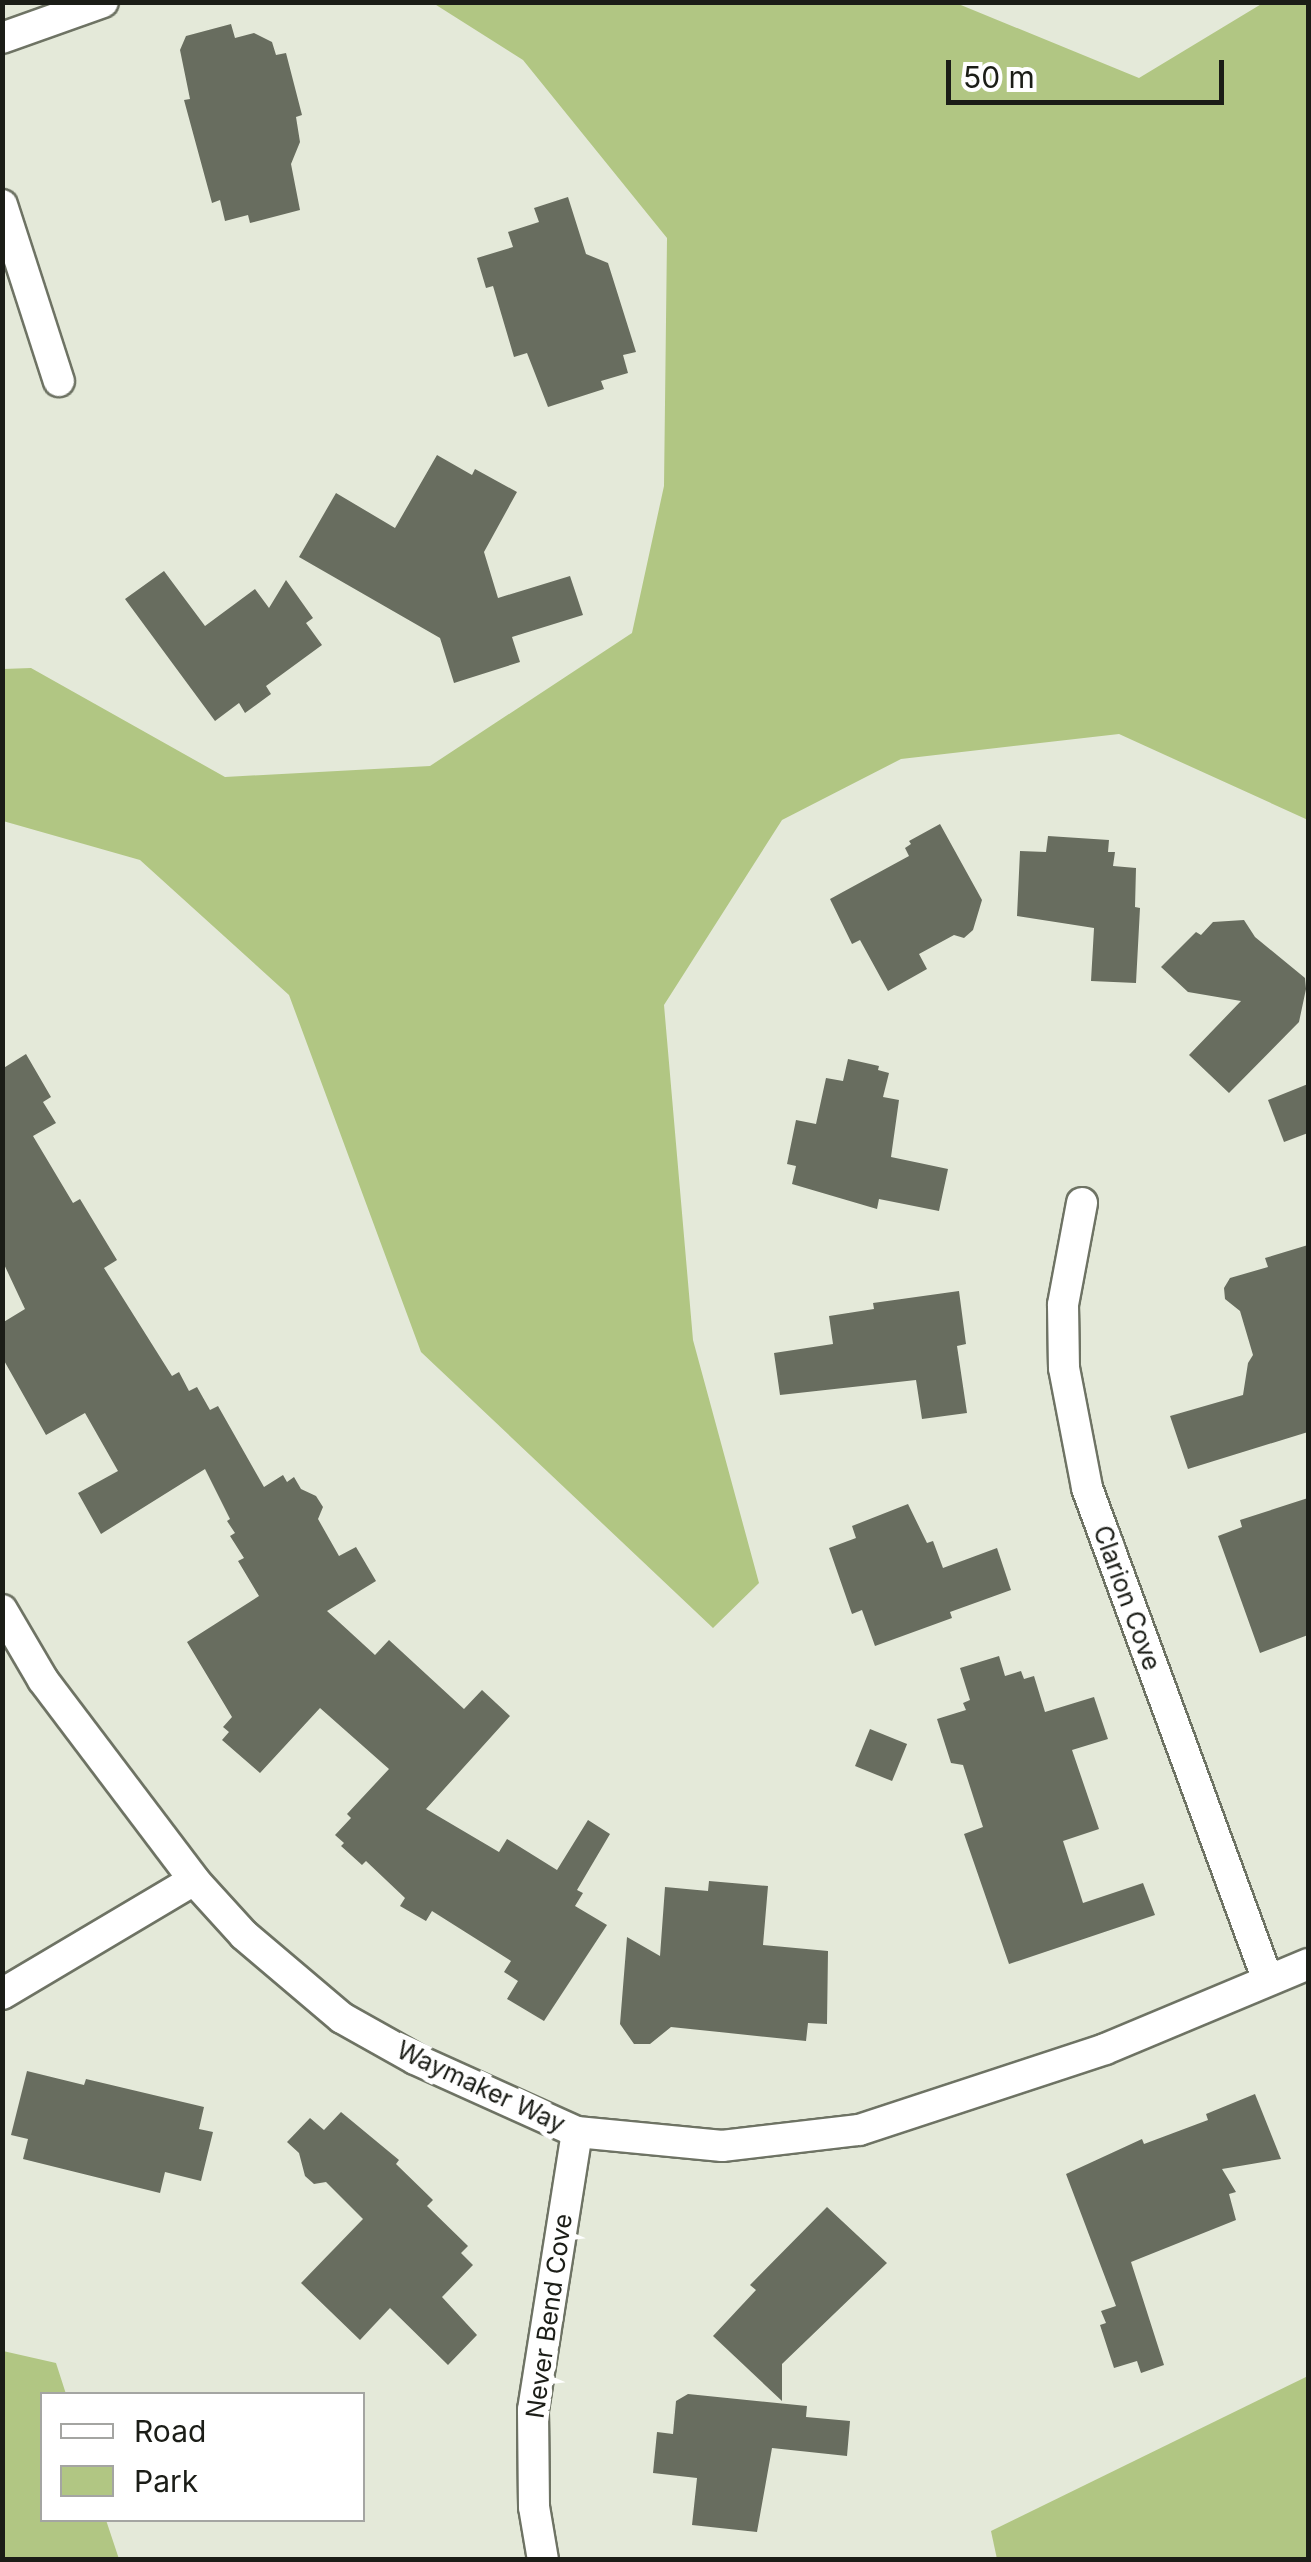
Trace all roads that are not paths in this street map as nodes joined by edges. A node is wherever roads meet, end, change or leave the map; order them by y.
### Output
1 (103, 2) edge
2 (2, 38) edge
3 (2, 205) edge
4 (59, 382) dead end
5 (1082, 1203) dead end
6 (2, 1610) edge
7 (194, 1880) junction
8 (1308, 1964) edge
9 (1267, 1978) junction
10 (2, 1994) edge
11 (577, 2132) junction
12 (543, 2560) edge

1 - 2 street
3 - 4 street
5 - 9 street, Clarion Cove
6 - 7 street, Waymaker Way
7 - 10 street
7 - 11 street, Waymaker Way
8 - 9 street, Waymaker Way
9 - 11 street, Waymaker Way
11 - 12 street, Never Bend Cove

